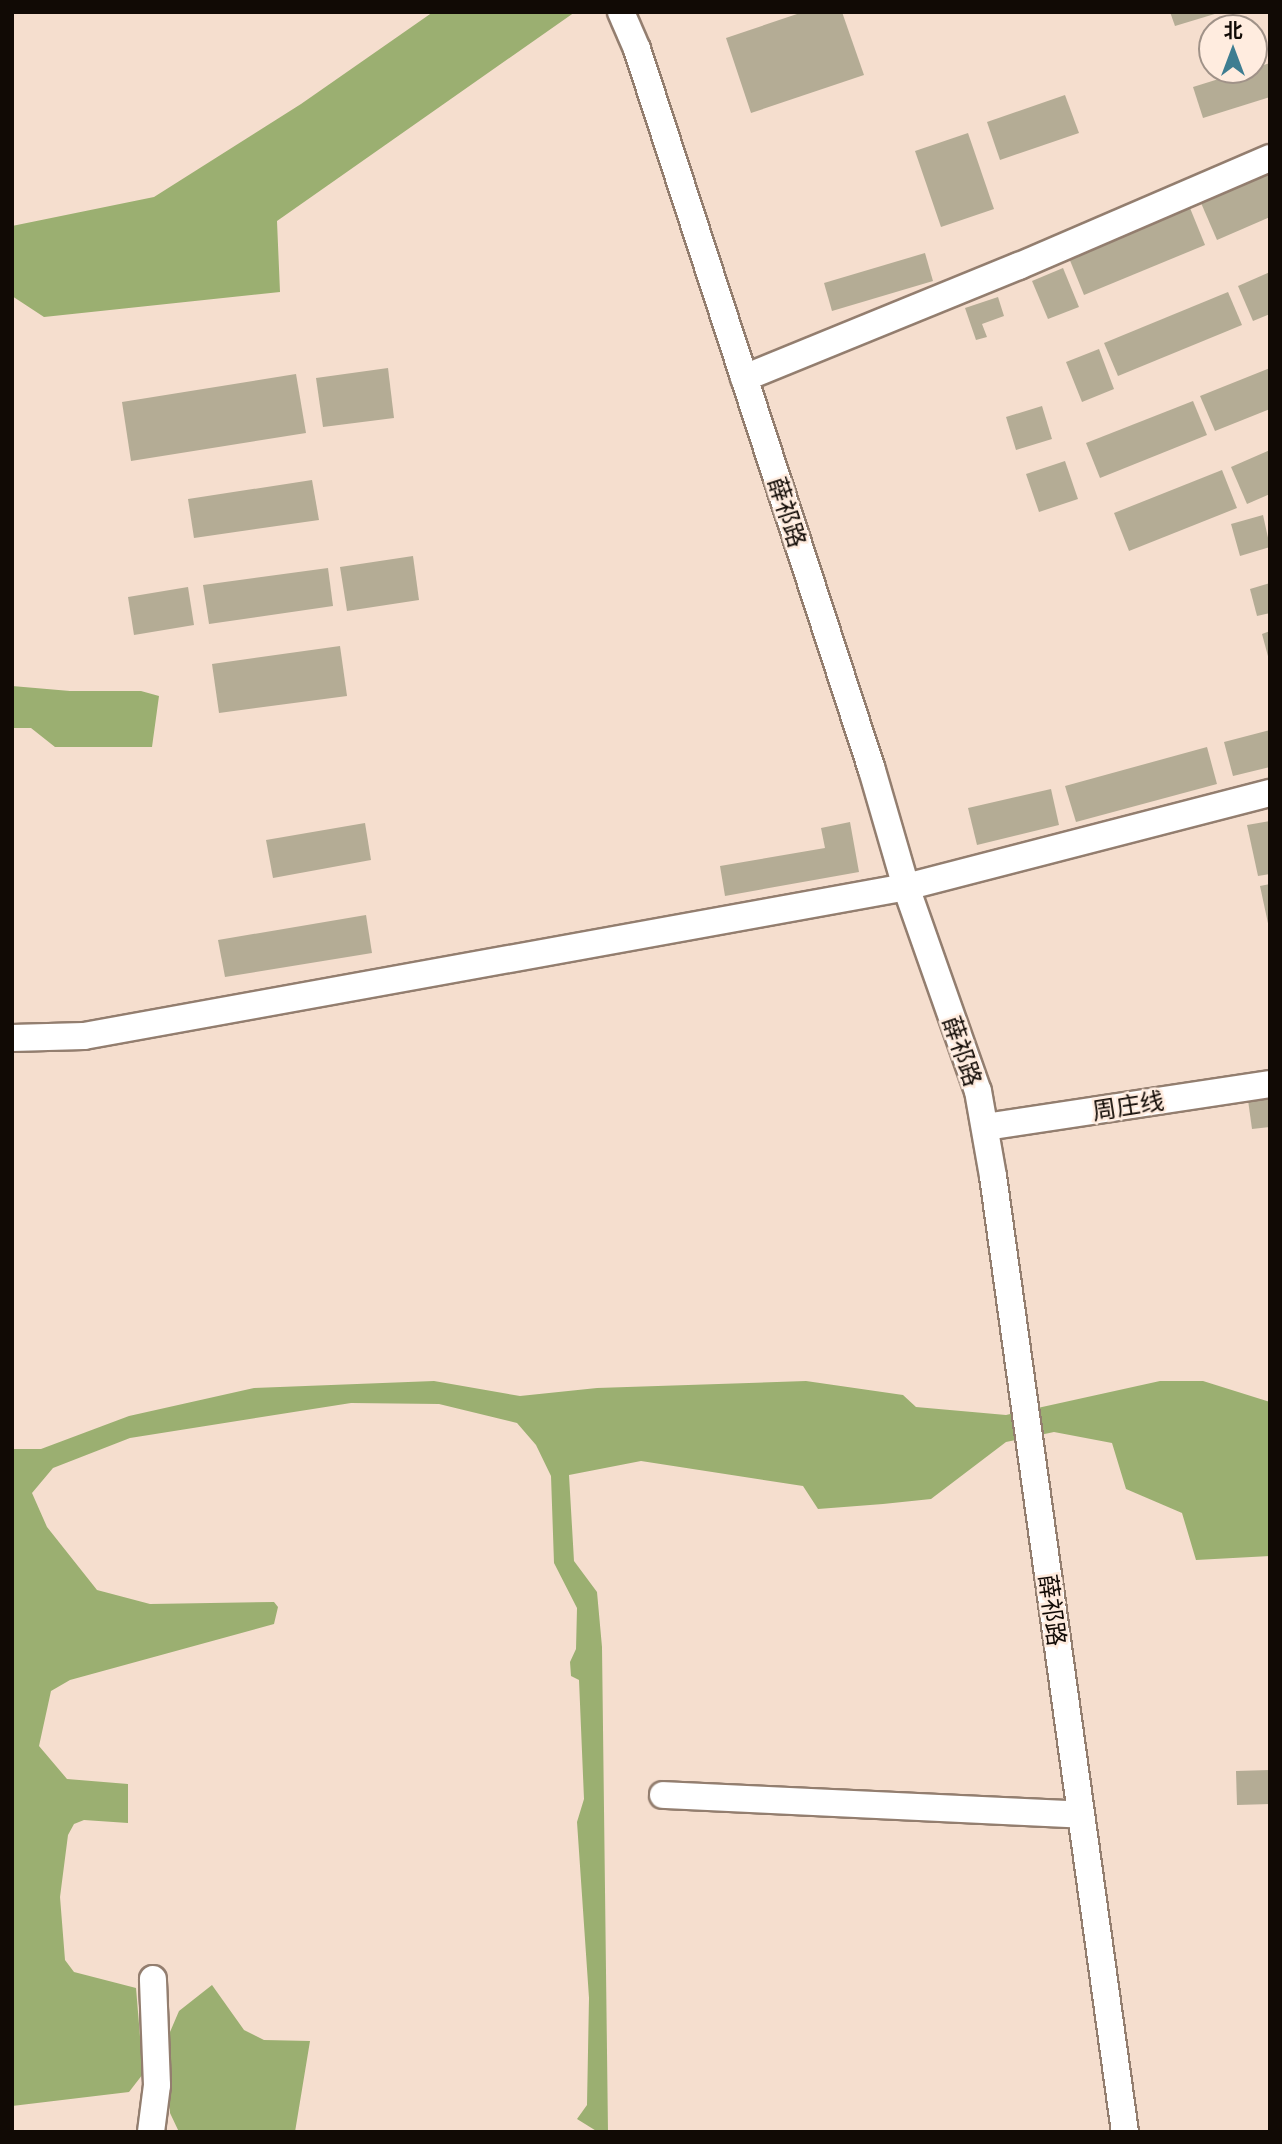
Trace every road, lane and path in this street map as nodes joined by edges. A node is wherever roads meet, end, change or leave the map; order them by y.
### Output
1 (621, 12) edge
2 (1270, 158) edge
3 (744, 378) junction
4 (1270, 793) edge
5 (906, 887) junction
6 (12, 1038) edge
7 (1270, 1084) edge
8 (986, 1127) junction
9 (663, 1795) dead end
10 (1082, 1815) junction
11 (153, 1979) dead end
12 (151, 2132) edge
13 (1125, 2132) edge

1 - 3 street, 薛祁路
2 - 3 street
3 - 5 street, 薛祁路
4 - 5 street
5 - 6 street
5 - 8 street, 薛祁路
7 - 8 street, 周庄线
8 - 10 street, 薛祁路
9 - 10 street
10 - 13 street, 薛祁路
11 - 12 street

